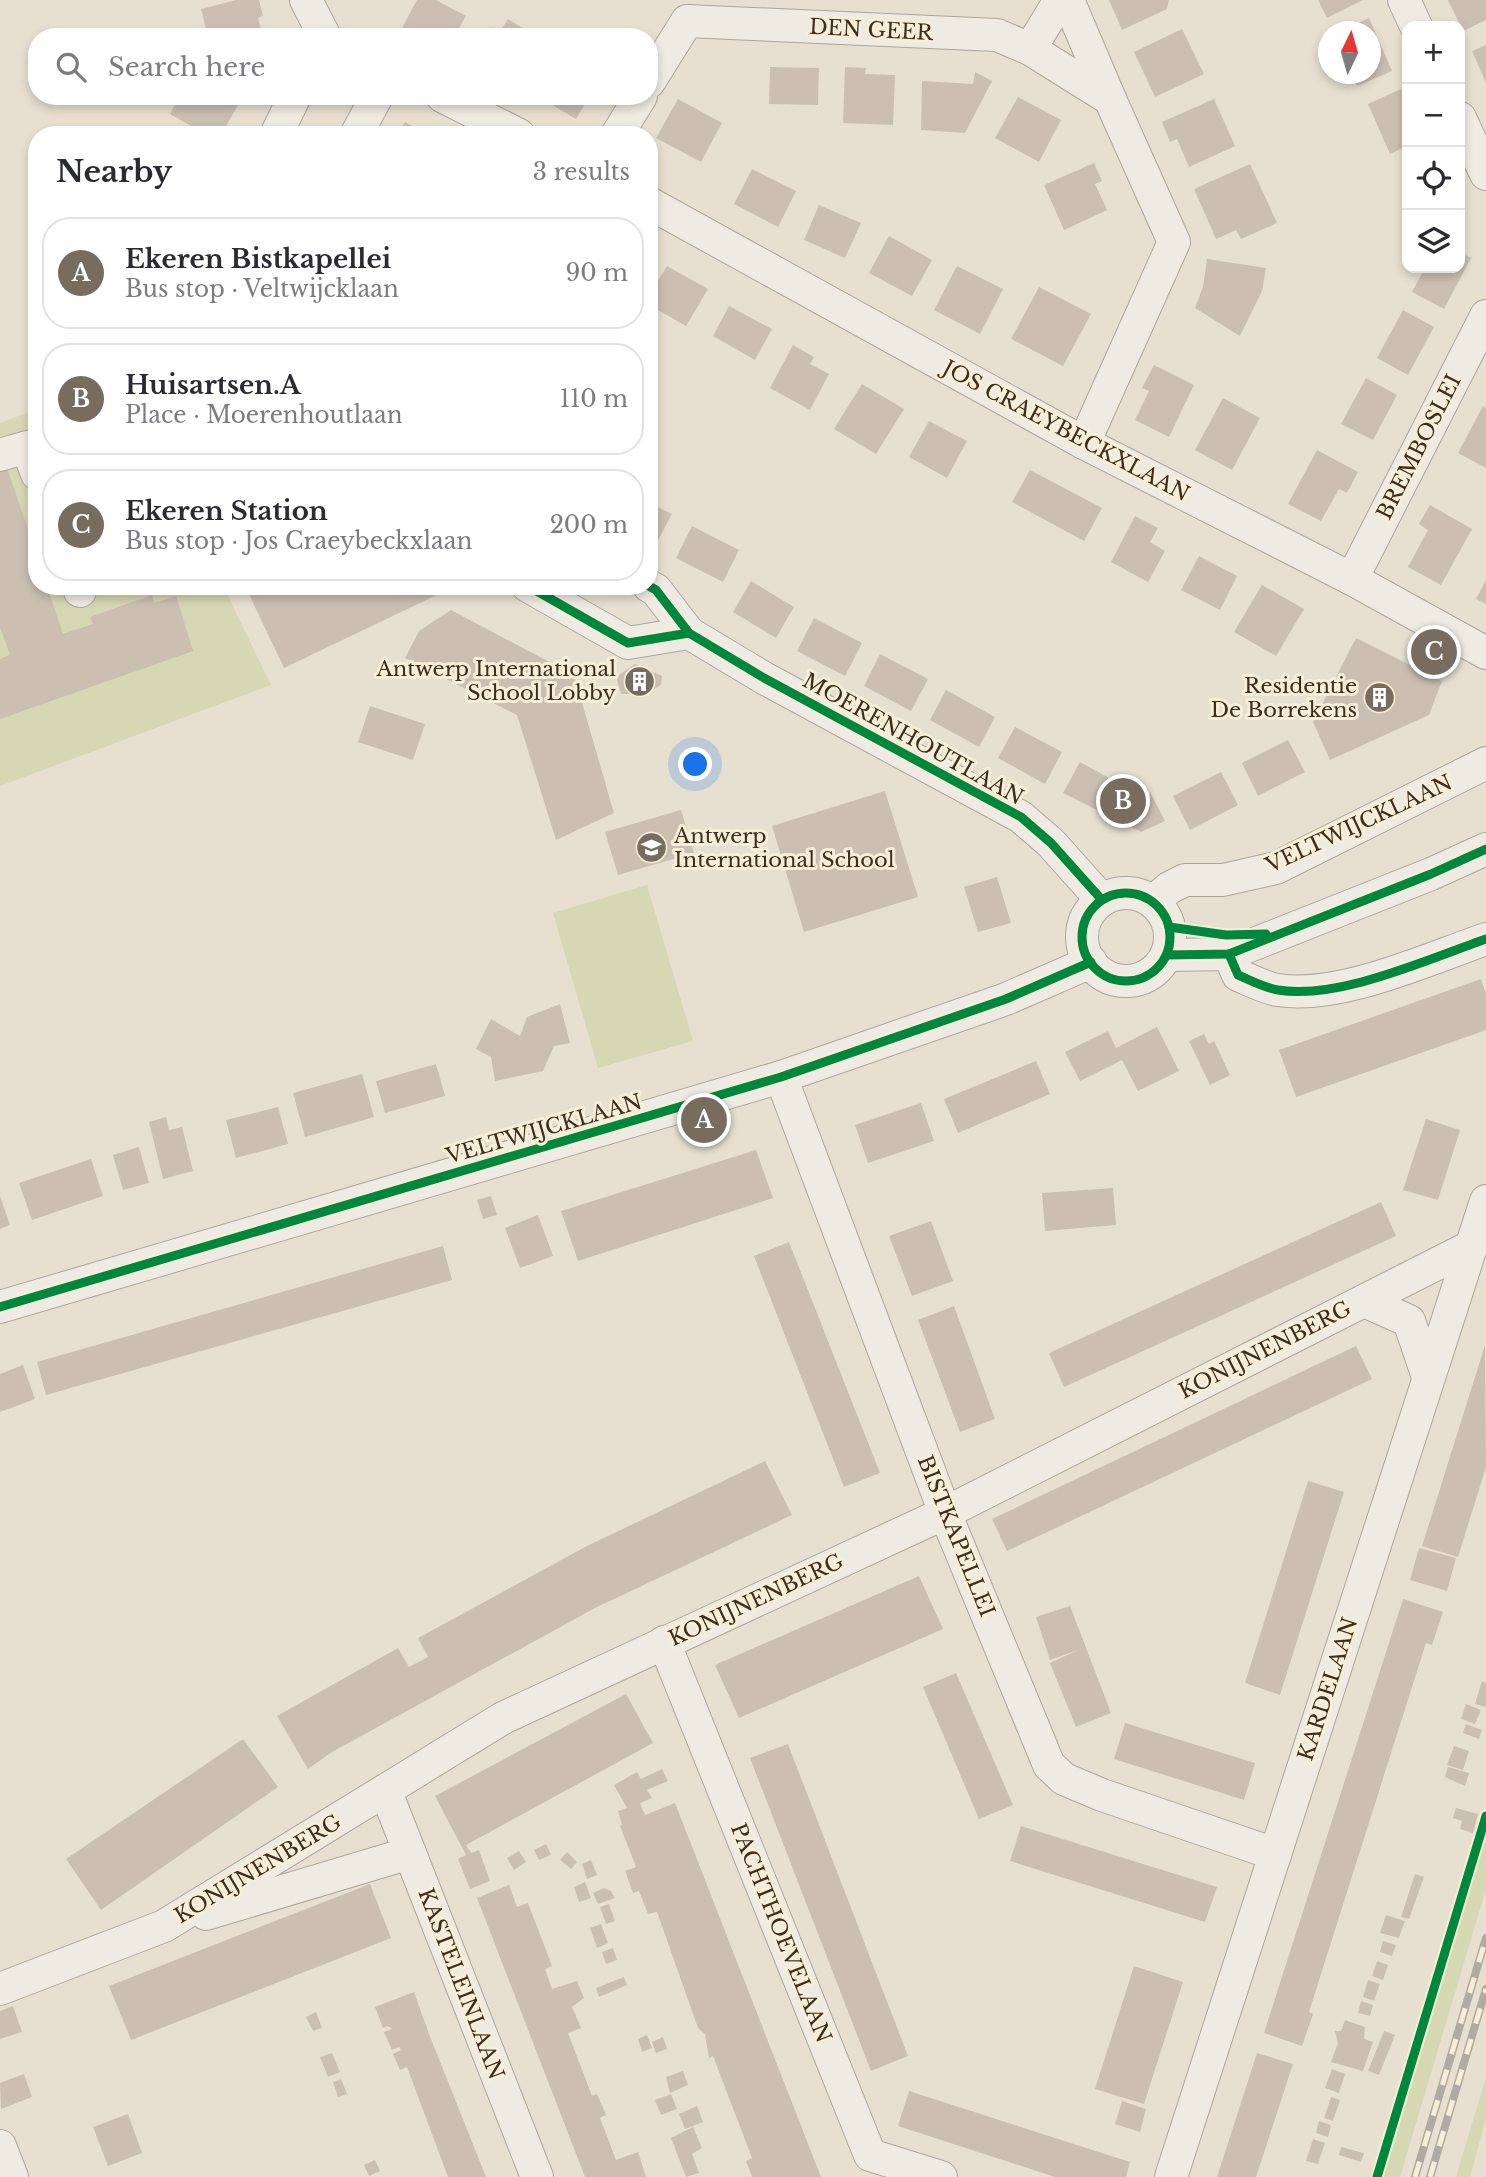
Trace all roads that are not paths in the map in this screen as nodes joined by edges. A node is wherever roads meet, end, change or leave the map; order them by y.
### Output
1 (306, 0) edge
2 (1060, 0) edge
3 (1068, 0) edge
4 (1404, 0) edge
5 (1414, 21) edge
6 (320, 28) edge
7 (1030, 49) junction
8 (658, 68) edge
9 (1110, 99) junction
10 (291, 105) edge
11 (372, 105) edge
12 (460, 105) edge
13 (635, 105) edge
14 (280, 126) edge
15 (361, 126) edge
16 (501, 126) edge
17 (623, 126) edge
18 (1465, 129) edge
19 (1486, 174) edge
20 (658, 208) edge
21 (1486, 316) edge
22 (1084, 443) junction
23 (28, 449) edge
24 (0, 455) edge
25 (1352, 579) junction
26 (658, 593) edge
27 (544, 595) edge
28 (689, 633) junction
29 (1486, 653) edge
30 (1486, 763) edge
31 (1486, 849) edge
32 (1102, 900) junction
33 (1163, 928) junction
34 (1279, 934) junction
35 (1486, 939) edge
36 (1229, 954) junction
37 (1091, 962) junction
38 (782, 1077) junction
39 (1486, 1201) edge
40 (1472, 1246) junction
41 (1364, 1301) junction
42 (0, 1307) edge
43 (1428, 1377) junction
44 (945, 1513) junction
45 (664, 1642) junction
46 (386, 1792) junction
47 (410, 1853) junction
48 (1275, 1854) junction
49 (164, 1926) junction
50 (0, 1989) edge
51 (0, 2146) edge
52 (12, 2177) edge
53 (537, 2177) edge
54 (941, 2177) edge
55 (1171, 2177) edge

1 - 6 street
2 - 7 street
3 - 9 street
4 - 5 street
7 - 8 street, DEN GEER
7 - 9 street, DEN GEER
9 - 22 street
10 - 14 street
11 - 15 street
12 - 16 street
13 - 17 street
18 - 19 street
20 - 22 street, JOS CRAEYBECKXLAAN
21 - 25 street, BREMBOSLEI
22 - 25 street, JOS CRAEYBECKXLAAN
23 - 24 street
25 - 29 street, JOS CRAEYBECKXLAAN
26 - 28 street, MOERENHOUTLAAN
27 - 28 street
28 - 32 street, MOERENHOUTLAAN
30 - 33 street, VELTWIJCKLAAN
31 - 34 street
32 - 33 street
32 - 37 street
33 - 34 street
33 - 36 street
33 - 37 street, VELTWIJCKLAAN
34 - 36 street
35 - 36 street
37 - 38 street, VELTWIJCKLAAN
38 - 42 street, VELTWIJCKLAAN
38 - 44 street, BISTKAPELLEI
39 - 40 street, KARDELAAN
40 - 41 street, KONIJNENBERG
40 - 43 street, KARDELAAN
41 - 43 street, KONIJNENBERG
41 - 44 street, KONIJNENBERG
43 - 48 street, KARDELAAN
44 - 45 street, KONIJNENBERG
44 - 48 street, BISTKAPELLEI
45 - 46 street, KONIJNENBERG
45 - 54 street, PACHTHOEVELAAN
46 - 47 street, KASTELEINLAAN
46 - 49 street, KONIJNENBERG
47 - 49 street, KONIJNENBERG
47 - 53 street, KASTELEINLAAN
48 - 55 street, KARDELAAN
49 - 50 street, KONIJNENBERG
51 - 52 street

